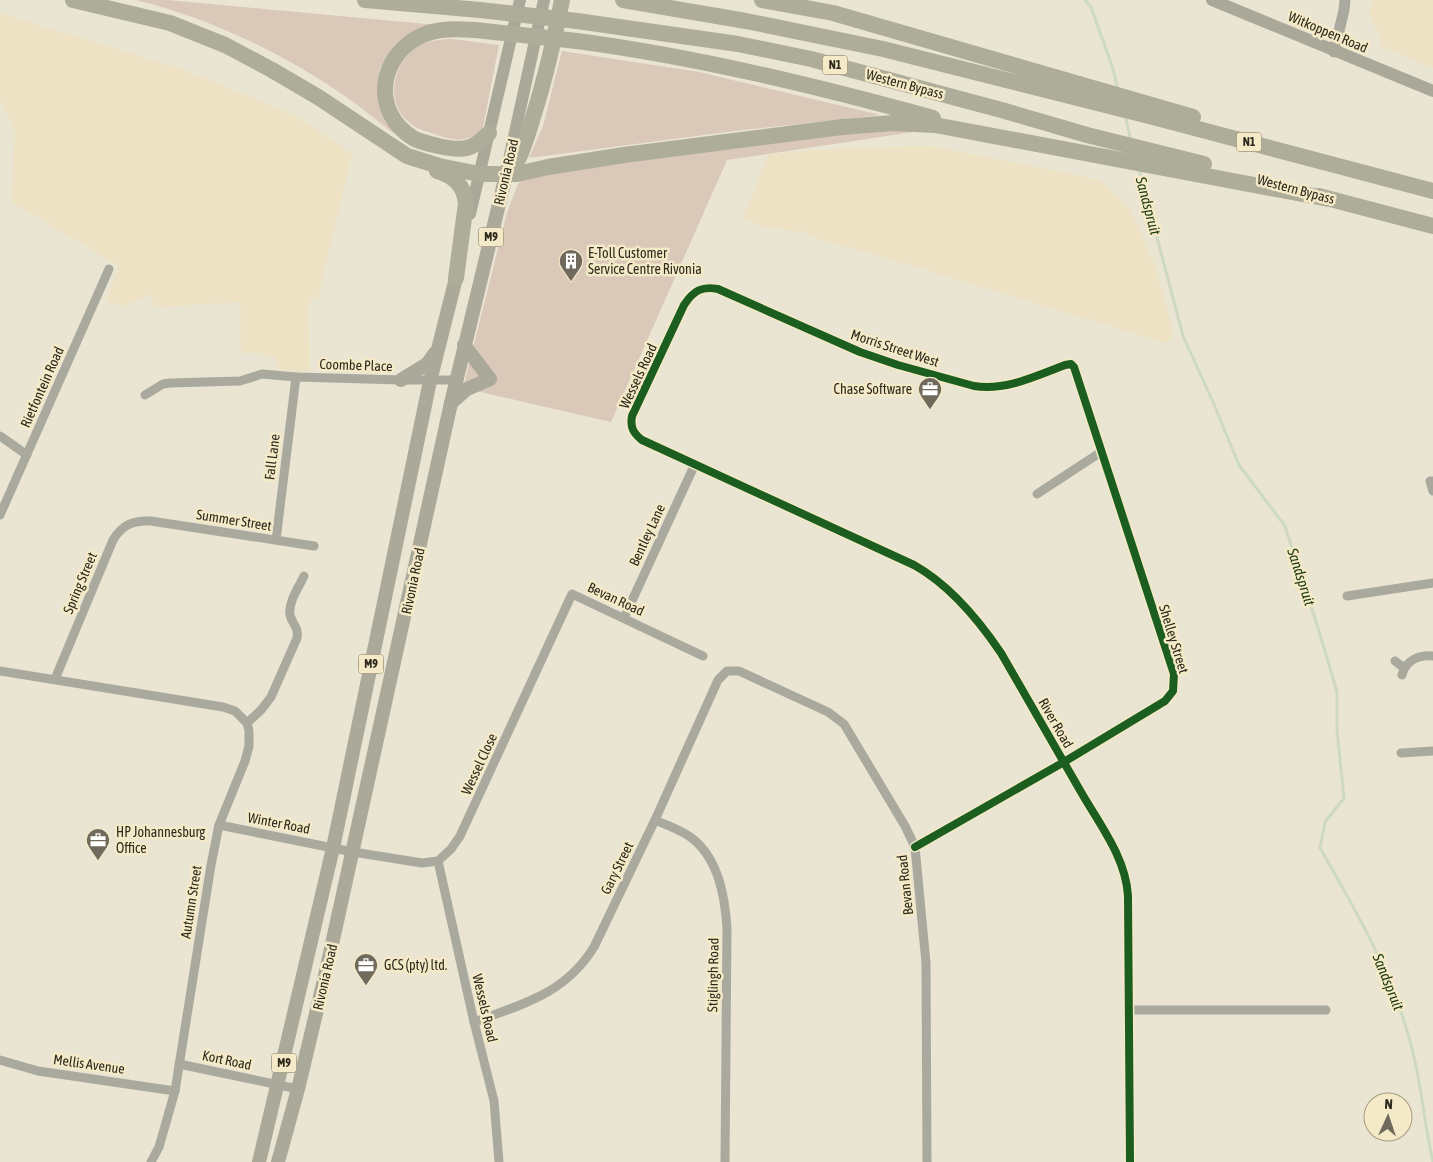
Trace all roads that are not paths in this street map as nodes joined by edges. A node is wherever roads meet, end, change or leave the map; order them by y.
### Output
1 (73, 0) edge
2 (365, 0) edge
3 (520, 0) edge
4 (544, 0) edge
5 (562, 0) edge
6 (623, 0) edge
7 (762, 0) edge
8 (1212, 0) edge
9 (1345, 0) edge
10 (1334, 52) junction
11 (1433, 91) edge
12 (1081, 92) junction
13 (489, 133) junction
14 (374, 135) junction
15 (1007, 138) junction
16 (1163, 160) junction
17 (479, 174) junction
18 (506, 175) junction
19 (1433, 191) edge
20 (1433, 226) edge
21 (109, 269) dead end
22 (456, 278) junction
23 (718, 289) joint
24 (464, 345) junction
25 (438, 349) junction
26 (1071, 364) joint
27 (296, 377) junction
28 (401, 380) junction
29 (457, 380) junction
30 (430, 381) junction
31 (145, 395) dead end
32 (451, 403) junction
33 (0, 436) edge
34 (1102, 452) junction
35 (27, 455) junction
36 (695, 464) junction
37 (1431, 481) edge
38 (1433, 491) edge
39 (1037, 494) dead end
40 (0, 515) edge
41 (150, 521) joint
42 (276, 540) junction
43 (314, 546) dead end
44 (304, 576) dead end
45 (1433, 583) edge
46 (572, 594) joint
47 (1347, 596) dead end
48 (624, 618) junction
49 (703, 656) dead end
50 (1433, 656) edge
51 (1395, 661) dead end
52 (727, 671) joint
53 (0, 672) edge
54 (55, 679) junction
55 (246, 723) junction
56 (1433, 751) edge
57 (1401, 753) dead end
58 (1064, 762) junction
59 (655, 820) junction
60 (219, 825) junction
61 (915, 846) junction
62 (333, 848) junction
63 (353, 852) junction
64 (438, 861) junction
65 (1129, 1010) junction
66 (1326, 1010) dead end
67 (474, 1022) junction
68 (0, 1060) edge
69 (179, 1064) junction
70 (279, 1084) junction
71 (298, 1089) junction
72 (175, 1091) junction
73 (151, 1162) edge
74 (259, 1162) edge
75 (278, 1162) edge
76 (499, 1162) edge
77 (725, 1162) edge
78 (927, 1162) edge
79 (1130, 1162) edge

1 - 14 highway
2 - 16 highway, Western Bypass / N1, bridge
3 - 13 main road, Rivonia Road / M9
4 - 18 main road, Rivonia Road / M9
5 - 18 highway
6 - 12 highway, Western Bypass / N1
7 - 12 highway
8 - 10 main road, Witkoppen Road
9 - 10 street
10 - 11 main road, Witkoppen Road
12 - 19 highway, Western Bypass / N1
13 - 15 highway, bridge
13 - 17 main road, Rivonia Road / M9
14 - 17 highway
14 - 22 highway
15 - 16 highway
15 - 18 highway
16 - 20 highway, Western Bypass
17 - 18 highway
17 - 22 main road, Rivonia Road / M9
18 - 24 main road, Rivonia Road / M9
21 - 35 street, Rietfontein Road
22 - 25 main road, Rivonia Road / M9
23 - 26 street, Morris Street West
23 - 36 street, Wessels Road
24 - 29 main road, Rivonia Road / M9
24 - 32 main road
25 - 28 main road
25 - 30 main road, Rivonia Road / M9
26 - 34 street, Shelley Street
27 - 28 street, Coombe Place
27 - 31 street, Coombe Place
27 - 42 street, Fall Lane
28 - 30 street, Coombe Place
29 - 30 street, Coombe Place
29 - 32 main road, Rivonia Road / M9
30 - 62 main road, Rivonia Road / M9
32 - 63 main road, Rivonia Road / M9
33 - 35 street
34 - 39 street
34 - 58 street, Shelley Street
35 - 40 street, Rietfontein Road
36 - 48 street, Bentley Lane
36 - 58 street, River Road
37 - 38 street
41 - 42 street, Summer Street
41 - 54 street, Spring Street
42 - 43 street, Summer Street
44 - 55 street
45 - 47 street
46 - 48 street, Bevan Road
46 - 64 street, Wessel Close
48 - 49 street, Bevan Road
50 - 51 street
52 - 59 street, Gary Street
52 - 61 street, Bevan Road
53 - 54 street
54 - 55 street
55 - 60 street, Autumn Street
56 - 57 street
58 - 61 street, Shelley Street
58 - 65 street, River Road
59 - 67 street, Gary Street
59 - 77 street, Stiglingh Road
60 - 62 street, Winter Road
60 - 69 street, Autumn Street
61 - 78 street, Bevan Road
62 - 63 street, Winter Road
62 - 70 main road, Rivonia Road / M9
63 - 64 street
63 - 71 main road, Rivonia Road / M9
64 - 67 street, Wessels Road
65 - 66 street
65 - 79 street, River Road
67 - 76 street, Wessels Road
68 - 72 street, Mellis Avenue
69 - 70 street, Kort Road
69 - 72 street, Autumn Street
70 - 71 street, Kort Road
70 - 74 main road, Rivonia Road / M9
71 - 75 main road, Rivonia Road / M9
72 - 73 street, Autumn Street

